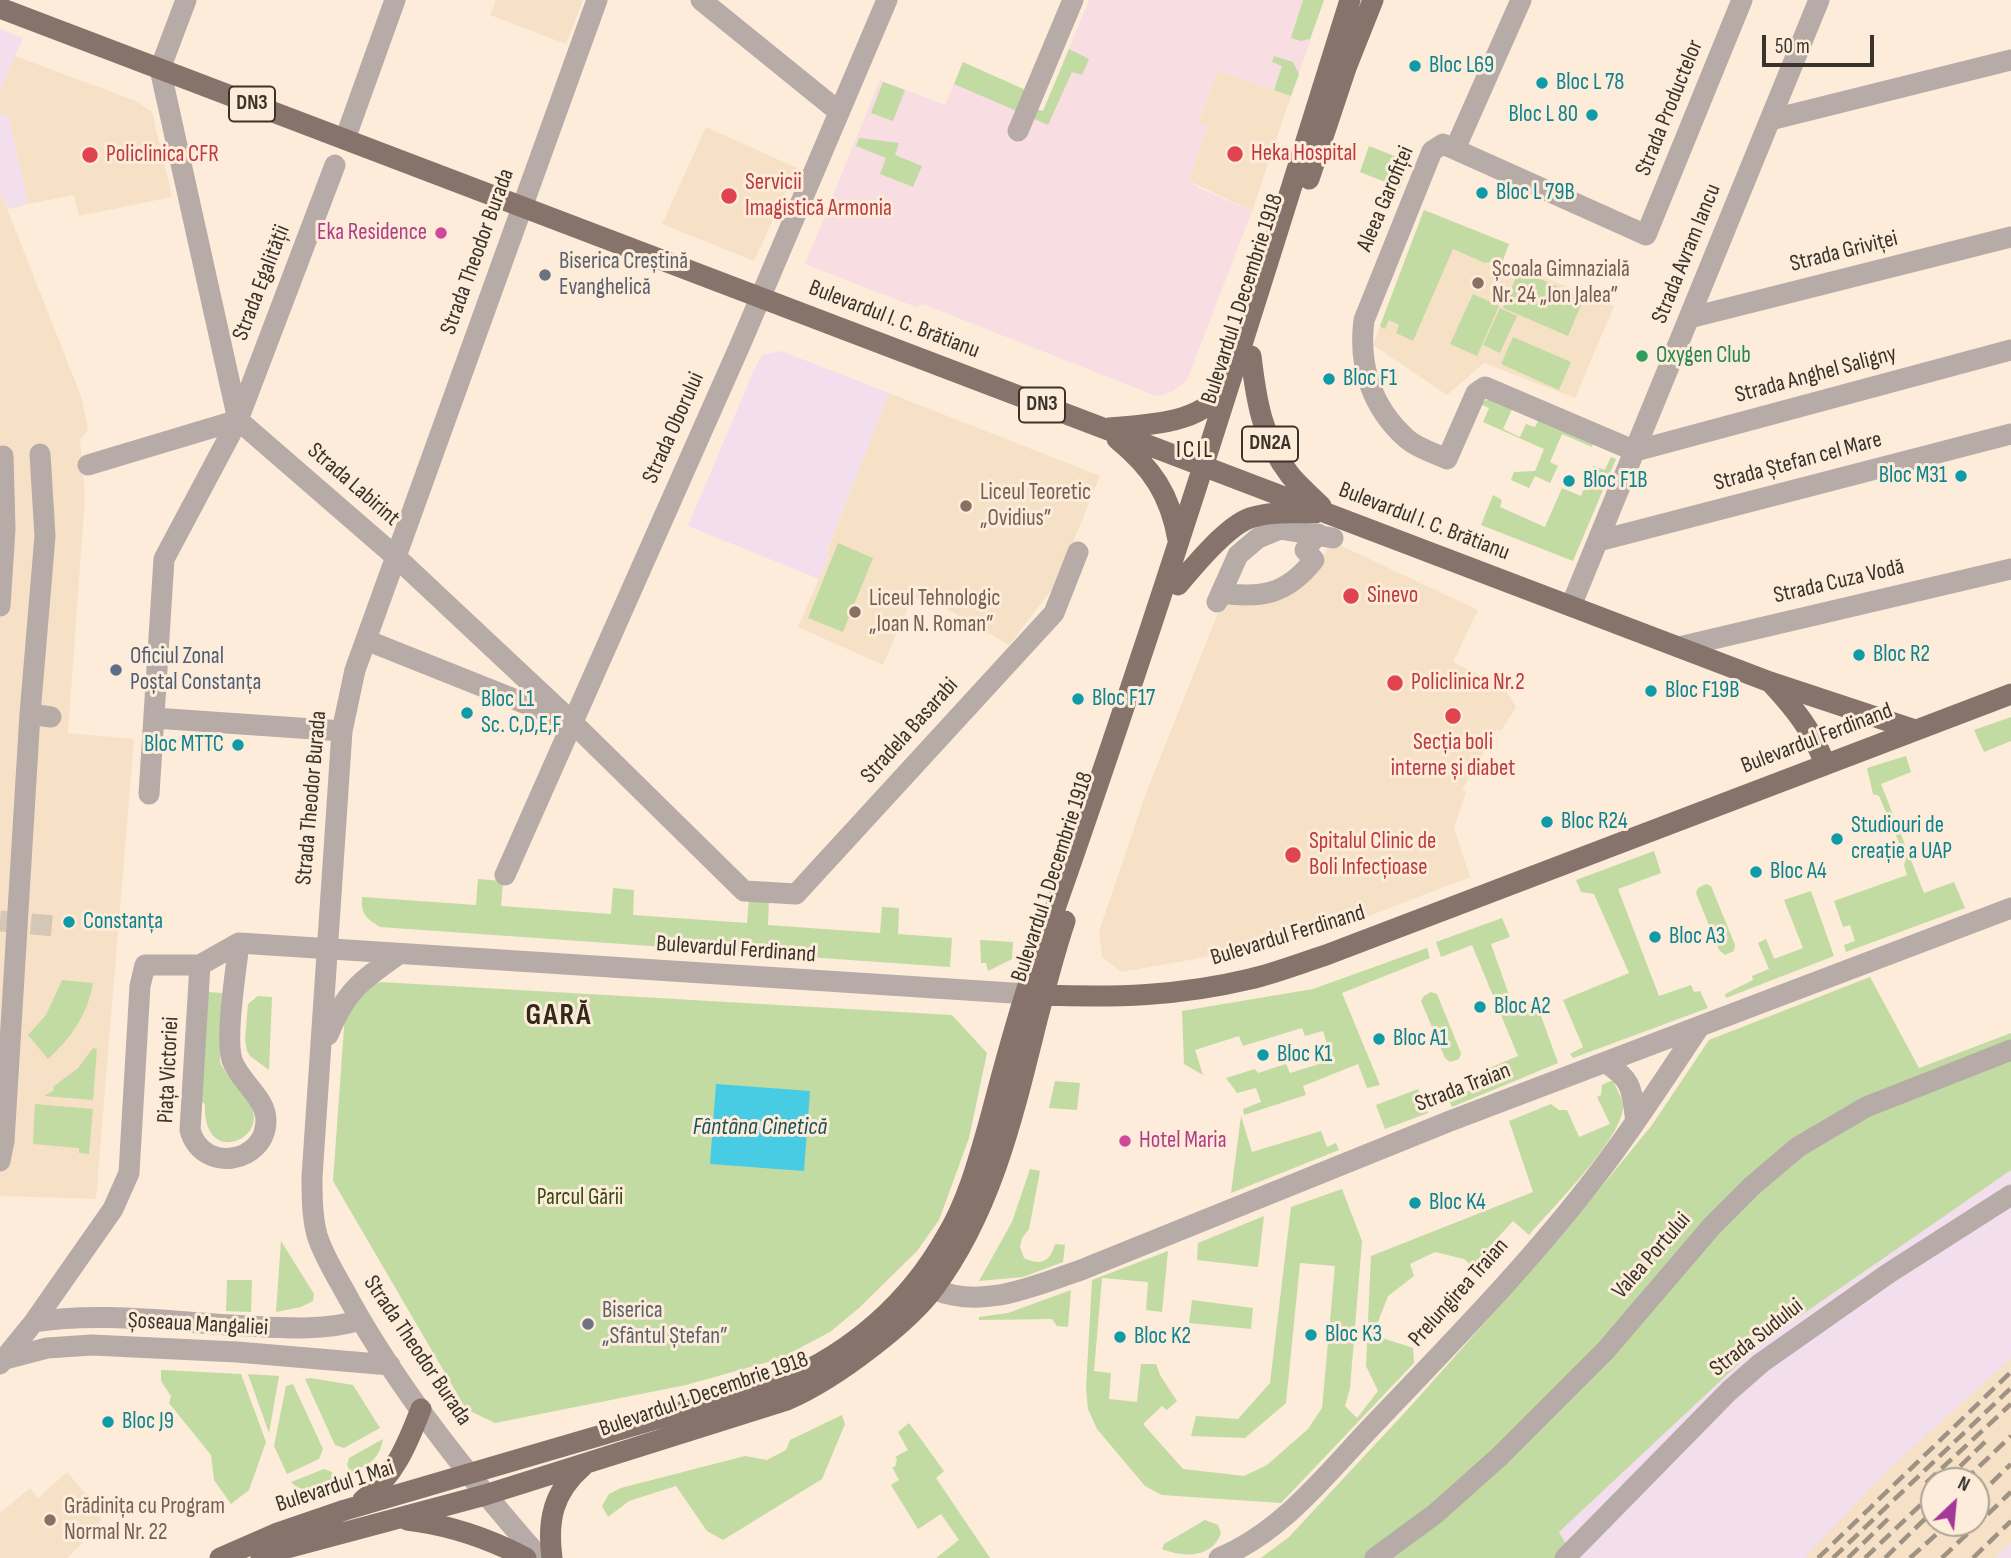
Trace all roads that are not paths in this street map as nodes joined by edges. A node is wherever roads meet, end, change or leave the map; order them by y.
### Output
1 (186, 0) edge
2 (395, 0) edge
3 (597, 0) edge
4 (701, 0) edge
5 (887, 0) edge
6 (1073, 0) edge
7 (1350, 0) edge
8 (1373, 0) edge
9 (1521, 0) edge
10 (1742, 0) edge
11 (1819, 0) edge
12 (0, 8) edge
13 (2011, 60) edge
14 (160, 69) junction
15 (838, 111) junction
16 (1770, 120) junction
17 (1018, 131) dead end
18 (345, 139) junction
19 (1455, 149) junction
20 (335, 165) dead end
21 (523, 207) junction
22 (2011, 237) edge
23 (760, 298) junction
24 (1689, 318) junction
25 (2011, 350) edge
26 (1251, 356) junction
27 (1231, 380) junction
28 (239, 420) junction
29 (1104, 429) junction
30 (2011, 434) edge
31 (1635, 451) junction
32 (40, 454) dead end
33 (3, 456) dead end
34 (88, 465) dead end
35 (1210, 469) junction
36 (1328, 513) junction
37 (1325, 536) joint
38 (1598, 541) junction
39 (1178, 543) junction
40 (1078, 552) dead end
41 (396, 557) junction
42 (2011, 569) edge
43 (1178, 585) junction
44 (0, 606) edge
45 (1571, 606) junction
46 (366, 640) junction
47 (1679, 647) junction
48 (1770, 682) junction
49 (2011, 694) edge
50 (154, 718) junction
51 (571, 722) junction
52 (1915, 730) junction
53 (342, 732) junction
54 (1825, 765) junction
55 (149, 794) dead end
56 (505, 875) dead end
57 (744, 891) joint
58 (2011, 908) edge
59 (239, 943) junction
60 (328, 949) junction
61 (399, 954) junction
62 (201, 965) junction
63 (1034, 995) junction
64 (1700, 1027) junction
65 (2011, 1050) edge
66 (321, 1053) junction
67 (1605, 1063) junction
68 (1636, 1121) junction
69 (0, 1161) edge
70 (2011, 1195) edge
71 (933, 1289) junction
72 (361, 1321) junction
73 (34, 1322) junction
74 (2, 1361) edge
75 (390, 1364) junction
76 (421, 1409) junction
77 (585, 1464) junction
78 (468, 1473) junction
79 (485, 1495) junction
80 (345, 1510) junction
81 (398, 1519) junction
82 (220, 1558) edge
83 (261, 1558) edge
84 (526, 1558) edge
85 (540, 1558) edge
86 (552, 1558) edge
87 (1219, 1558) edge
88 (1375, 1558) edge
89 (1565, 1558) edge

1 - 14 street
2 - 18 street
3 - 21 street, Strada Theodor Burada
4 - 15 street
5 - 15 street, Strada Oborului
6 - 17 street
7 - 27 main road, Bulevardul 1 Decembrie 1918
8 - 26 main road, Bulevardul 1 Decembrie 1918 / DN2A
9 - 19 street
10 - 19 street, Strada Productelor
11 - 16 street, Strada Avram Iancu
12 - 14 main road, Bulevardul I. C. Brătianu / DN3
13 - 16 street
14 - 18 main road, Bulevardul I. C. Brătianu / DN3
14 - 28 street
15 - 23 street, Strada Oborului
16 - 24 street, Strada Avram Iancu
18 - 21 main road, Bulevardul I. C. Brătianu / DN3
19 - 31 street, Aleea Garofiței
20 - 28 street, Strada Egalității
21 - 23 main road, Bulevardul I. C. Brătianu / DN3
21 - 41 street, Strada Theodor Burada
22 - 24 street, Strada Griviței
23 - 29 main road, Bulevardul I. C. Brătianu / DN3
23 - 51 street, Strada Oborului
24 - 31 street, Strada Avram Iancu
25 - 31 street, Strada Anghel Saligny
26 - 35 main road, Bulevardul 1 Decembrie 1918 / DN2A
26 - 36 main road, DN2A
27 - 29 main road
27 - 35 main road, Bulevardul 1 Decembrie 1918
28 - 34 street
28 - 41 street, Strada Labirint
28 - 50 street, Strada Egalității
29 - 35 main road, Bulevardul I. C. Brătianu / DN3
29 - 39 main road
30 - 38 street, Strada Ștefan cel Mare
31 - 38 street, Strada Avram Iancu
32 - 69 street
33 - 44 street
35 - 36 main road, Bulevardul I. C. Brătianu / DN3
35 - 39 main road, Bulevardul 1 Decembrie 1918
35 - 43 main road, Bulevardul 1 Decembrie 1918
36 - 43 main road
36 - 45 main road, Bulevardul I. C. Brătianu / DN3
37 - 37 street
38 - 45 street, Strada Avram Iancu
39 - 63 main road, Bulevardul 1 Decembrie 1918
40 - 57 street, Stradela Basarabi
41 - 46 street, Strada Theodor Burada
41 - 51 street, Strada Labirint
42 - 47 street, Strada Cuza Vodă
43 - 63 main road, Bulevardul 1 Decembrie 1918
45 - 47 main road, Bulevardul I. C. Brătianu / DN3
46 - 51 street
46 - 53 street, Strada Theodor Burada
47 - 48 main road, Bulevardul I. C. Brătianu / DN3
48 - 52 main road, Bulevardul I. C. Brătianu / DN3
48 - 54 main road, Bulevardul I. C. Brătianu / DN3
49 - 52 main road, Bulevardul Ferdinand
50 - 53 street
50 - 55 street
51 - 56 street, Strada Oborului
51 - 57 street, Strada Labirint
52 - 54 main road, Bulevardul Ferdinand
53 - 60 street, Strada Theodor Burada
54 - 63 main road, Bulevardul Ferdinand
58 - 64 street, Strada Traian
59 - 60 street, Bulevardul Ferdinand
59 - 62 street
59 - 62 street, Piața Victoriei
60 - 61 street, Bulevardul Ferdinand
60 - 66 street, Strada Theodor Burada
61 - 63 street, Bulevardul Ferdinand
61 - 66 street
62 - 73 street, Șoseaua Mangaliei
63 - 71 main road, Bulevardul 1 Decembrie 1918
63 - 78 main road, Bulevardul 1 Decembrie 1918
64 - 67 street, Strada Traian
64 - 68 street, Prelungirea Traian
65 - 88 street, Valea Portului
66 - 72 street, Strada Theodor Burada
67 - 68 street
67 - 71 street, Strada Traian
68 - 87 street, Prelungirea Traian
70 - 89 street, Strada Sudului
71 - 77 main road, Bulevardul 1 Decembrie 1918
72 - 73 street, Șoseaua Mangaliei
72 - 75 street, Strada Theodor Burada
73 - 74 street, Șoseaua Mangaliei
74 - 75 street, Șoseaua Mangaliei
75 - 76 street, Strada Theodor Burada
76 - 78 street, Strada Theodor Burada
76 - 80 main road
77 - 79 main road, Bulevardul 1 Decembrie 1918
77 - 86 main road
78 - 79 street
78 - 80 main road, Bulevardul 1 Mai
79 - 81 main road, Bulevardul 1 Mai
79 - 85 street
80 - 82 main road, Bulevardul 1 Mai
81 - 83 main road, Bulevardul 1 Mai
81 - 84 main road

